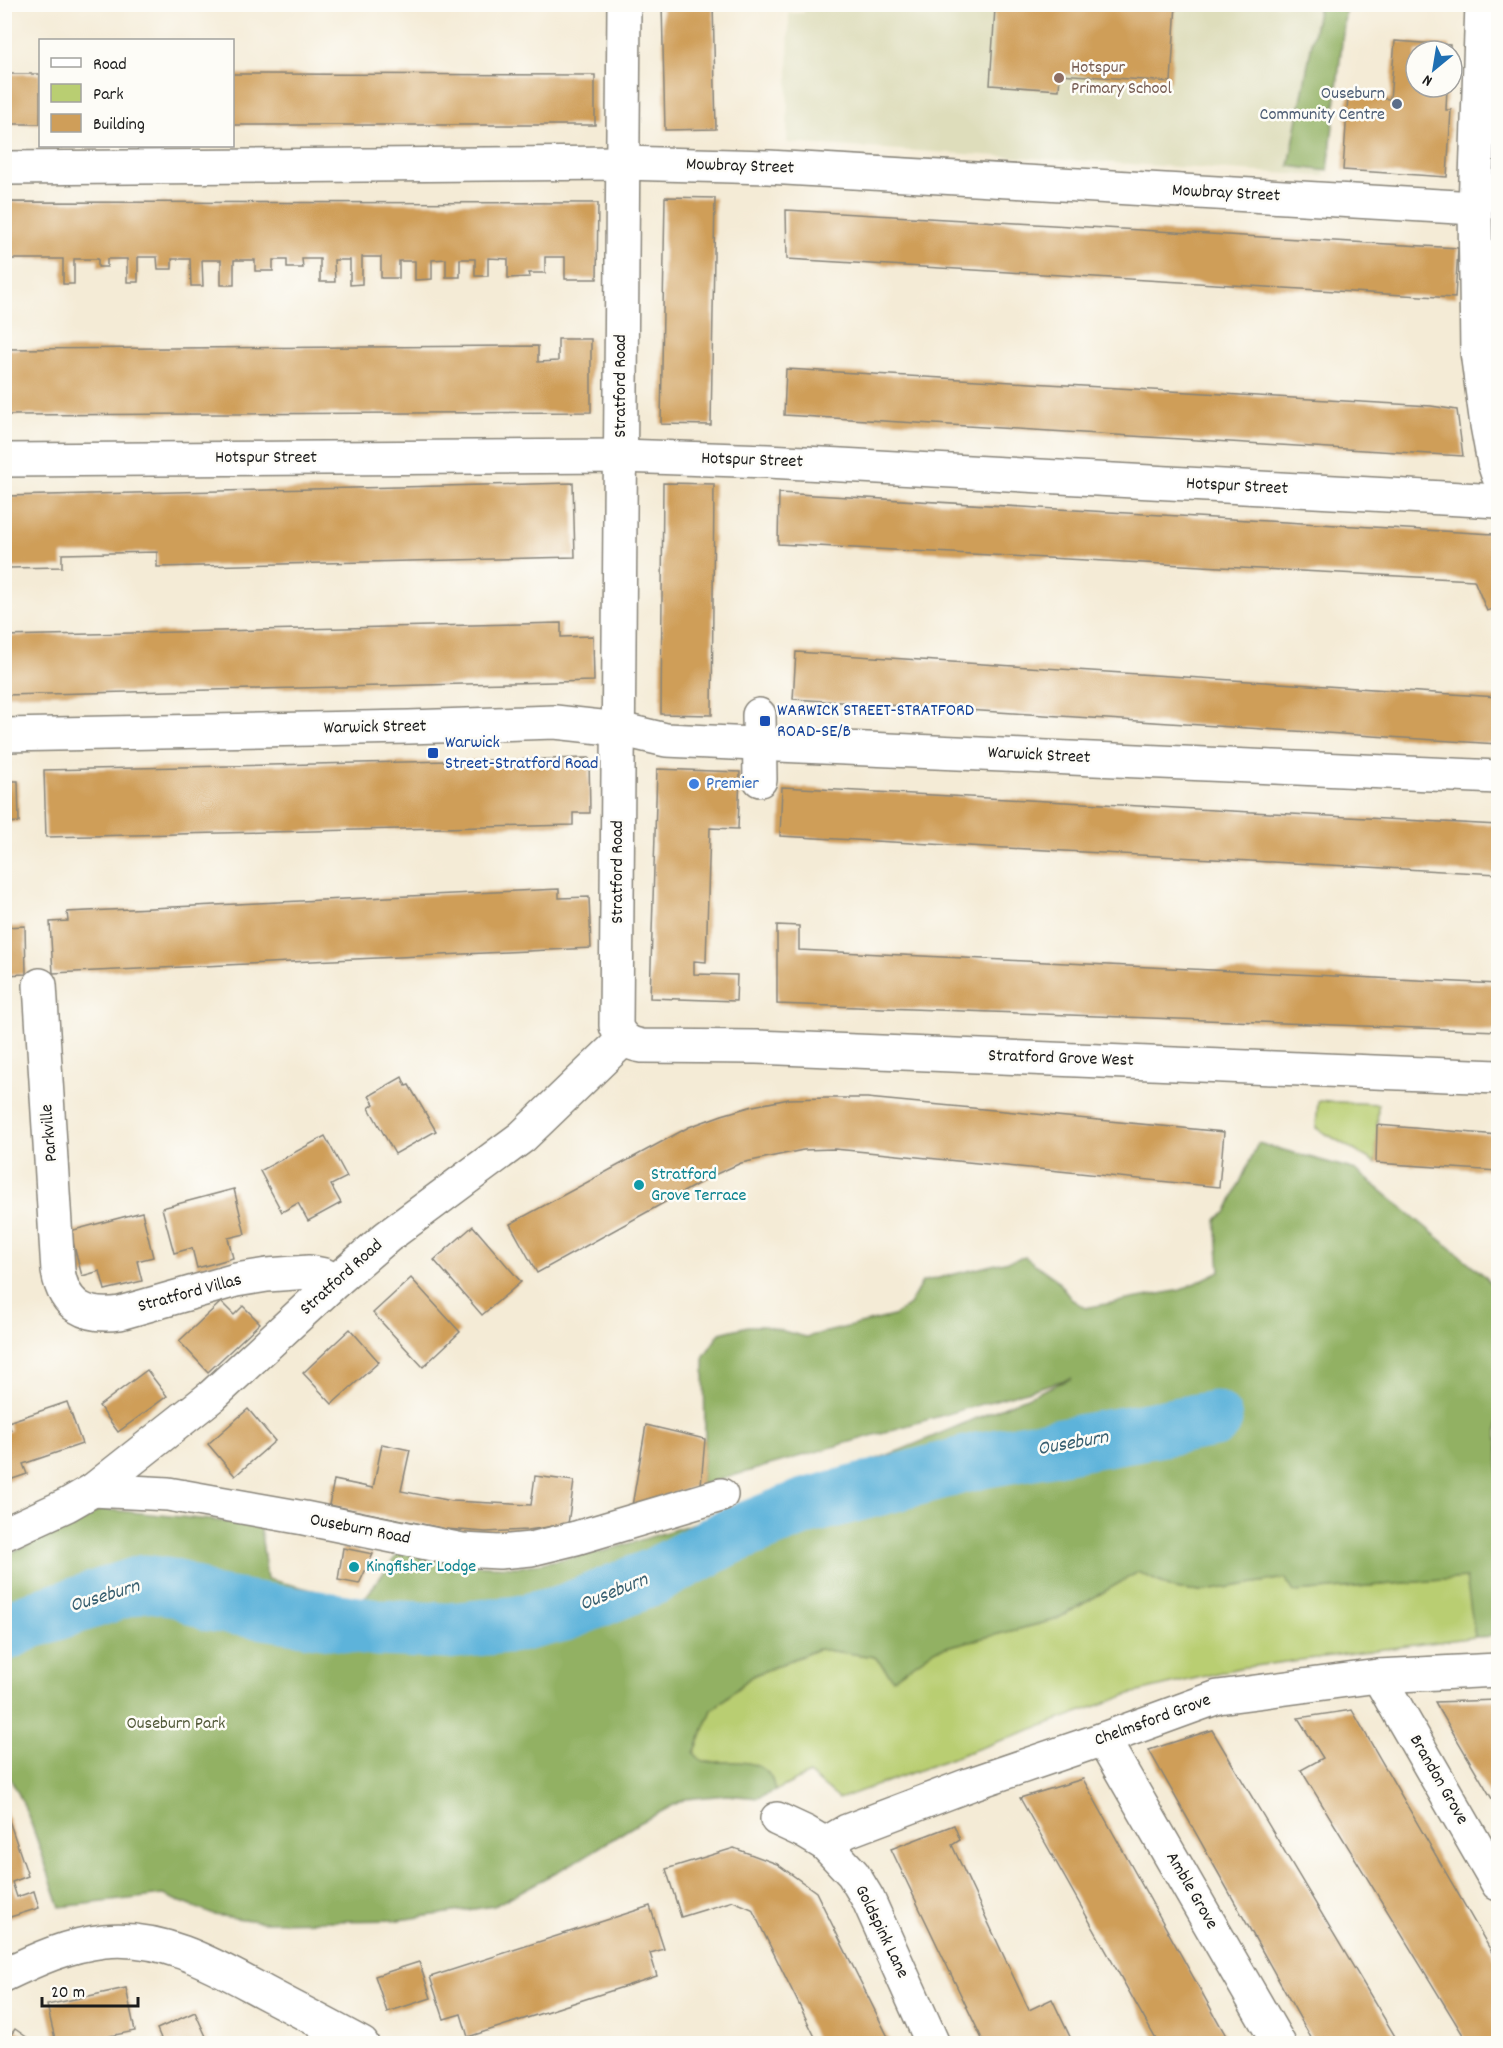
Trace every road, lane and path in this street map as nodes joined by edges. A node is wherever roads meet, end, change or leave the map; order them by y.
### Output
1 (624, 4) edge
2 (1482, 4) edge
3 (623, 163) junction
4 (4, 168) edge
5 (1475, 208) junction
6 (621, 456) junction
7 (4, 460) edge
8 (1498, 475) edge
9 (1498, 501) edge
10 (619, 714) junction
11 (759, 730) junction
12 (4, 735) edge
13 (1498, 777) edge
14 (760, 780) dead end
15 (40, 985) dead end
16 (624, 1039) junction
17 (1498, 1077) edge
18 (60, 1281) joint
19 (336, 1281) junction
20 (93, 1490) junction
21 (721, 1495) dead end
22 (4, 1534) edge
23 (1498, 1670) edge
24 (1378, 1676) junction
25 (1103, 1739) junction
26 (777, 1819) dead end
27 (825, 1844) junction
28 (1498, 1884) edge
29 (4, 1975) edge
30 (314, 2033) edge
31 (362, 2043) edge
32 (933, 2043) edge
33 (1279, 2043) edge

1 - 3 street, Stratford Road
2 - 5 street
3 - 4 street, Mowbray Street
3 - 5 street, Mowbray Street
3 - 6 street, Stratford Road
5 - 8 street
6 - 7 street, Hotspur Street
6 - 9 street, Hotspur Street
6 - 10 street, Stratford Road
10 - 11 street, Warwick Street
10 - 12 street, Warwick Street
10 - 16 street, Stratford Road
11 - 13 street, Warwick Street
11 - 14 street
15 - 18 street, Parkville
16 - 17 street, Stratford Grove West
16 - 19 street, Stratford Road
18 - 19 street, Stratford Villas
19 - 20 street, Stratford Road
20 - 21 street, Ouseburn Road
20 - 22 street
23 - 24 street, Chelmsford Grove
24 - 25 street, Chelmsford Grove
24 - 28 street, Brandon Grove
25 - 27 street, Chelmsford Grove
25 - 33 street, Amble Grove
26 - 27 street, Goldspink Lane
27 - 32 street, Goldspink Lane
29 - 30 street
30 - 31 street

